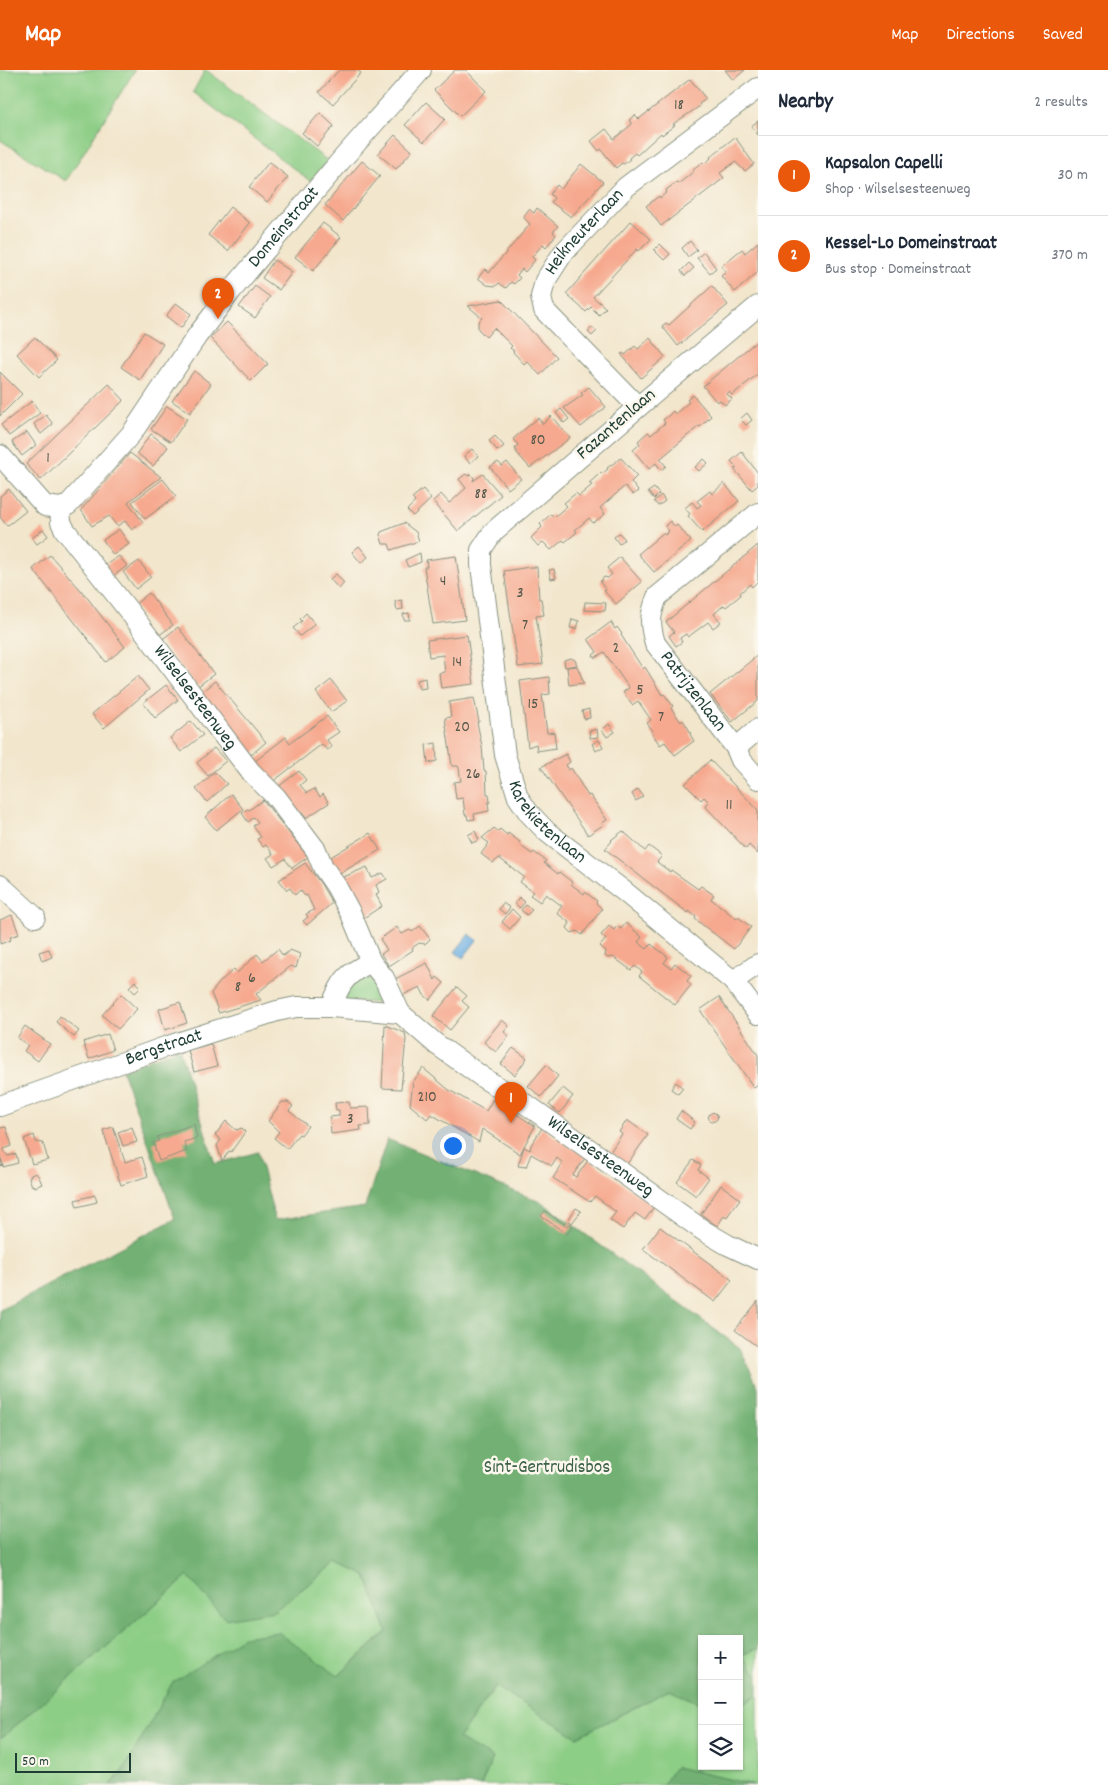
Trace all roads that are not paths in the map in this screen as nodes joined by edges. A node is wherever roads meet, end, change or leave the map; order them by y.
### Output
1 (421, 70) edge
2 (758, 88) edge
3 (758, 306) edge
4 (638, 406) junction
5 (0, 455) edge
6 (60, 508) junction
7 (758, 513) edge
8 (482, 550) joint
9 (758, 729) edge
10 (736, 748) junction
11 (758, 779) edge
12 (3, 893) edge
13 (35, 917) dead end
14 (371, 962) junction
15 (758, 964) edge
16 (733, 981) junction
17 (331, 1007) junction
18 (400, 1013) junction
19 (758, 1014) edge
20 (0, 1106) edge
21 (758, 1259) edge

1 - 6 street, Domeinstraat
2 - 4 street, Heikneuterlaan
3 - 4 street, Fazantenlaan
4 - 8 street, Fazantenlaan
5 - 6 street
6 - 14 street, Wilselsesteenweg
7 - 10 street, Patrijzenlaan
8 - 16 street, Karekietenlaan
9 - 10 street
10 - 11 street, Patrijzenlaan
12 - 13 street
14 - 17 street
14 - 18 street, Wilselsesteenweg
15 - 16 street
16 - 19 street, Karekietenlaan
17 - 18 street
17 - 20 street, Bergstraat
18 - 21 street, Wilselsesteenweg

